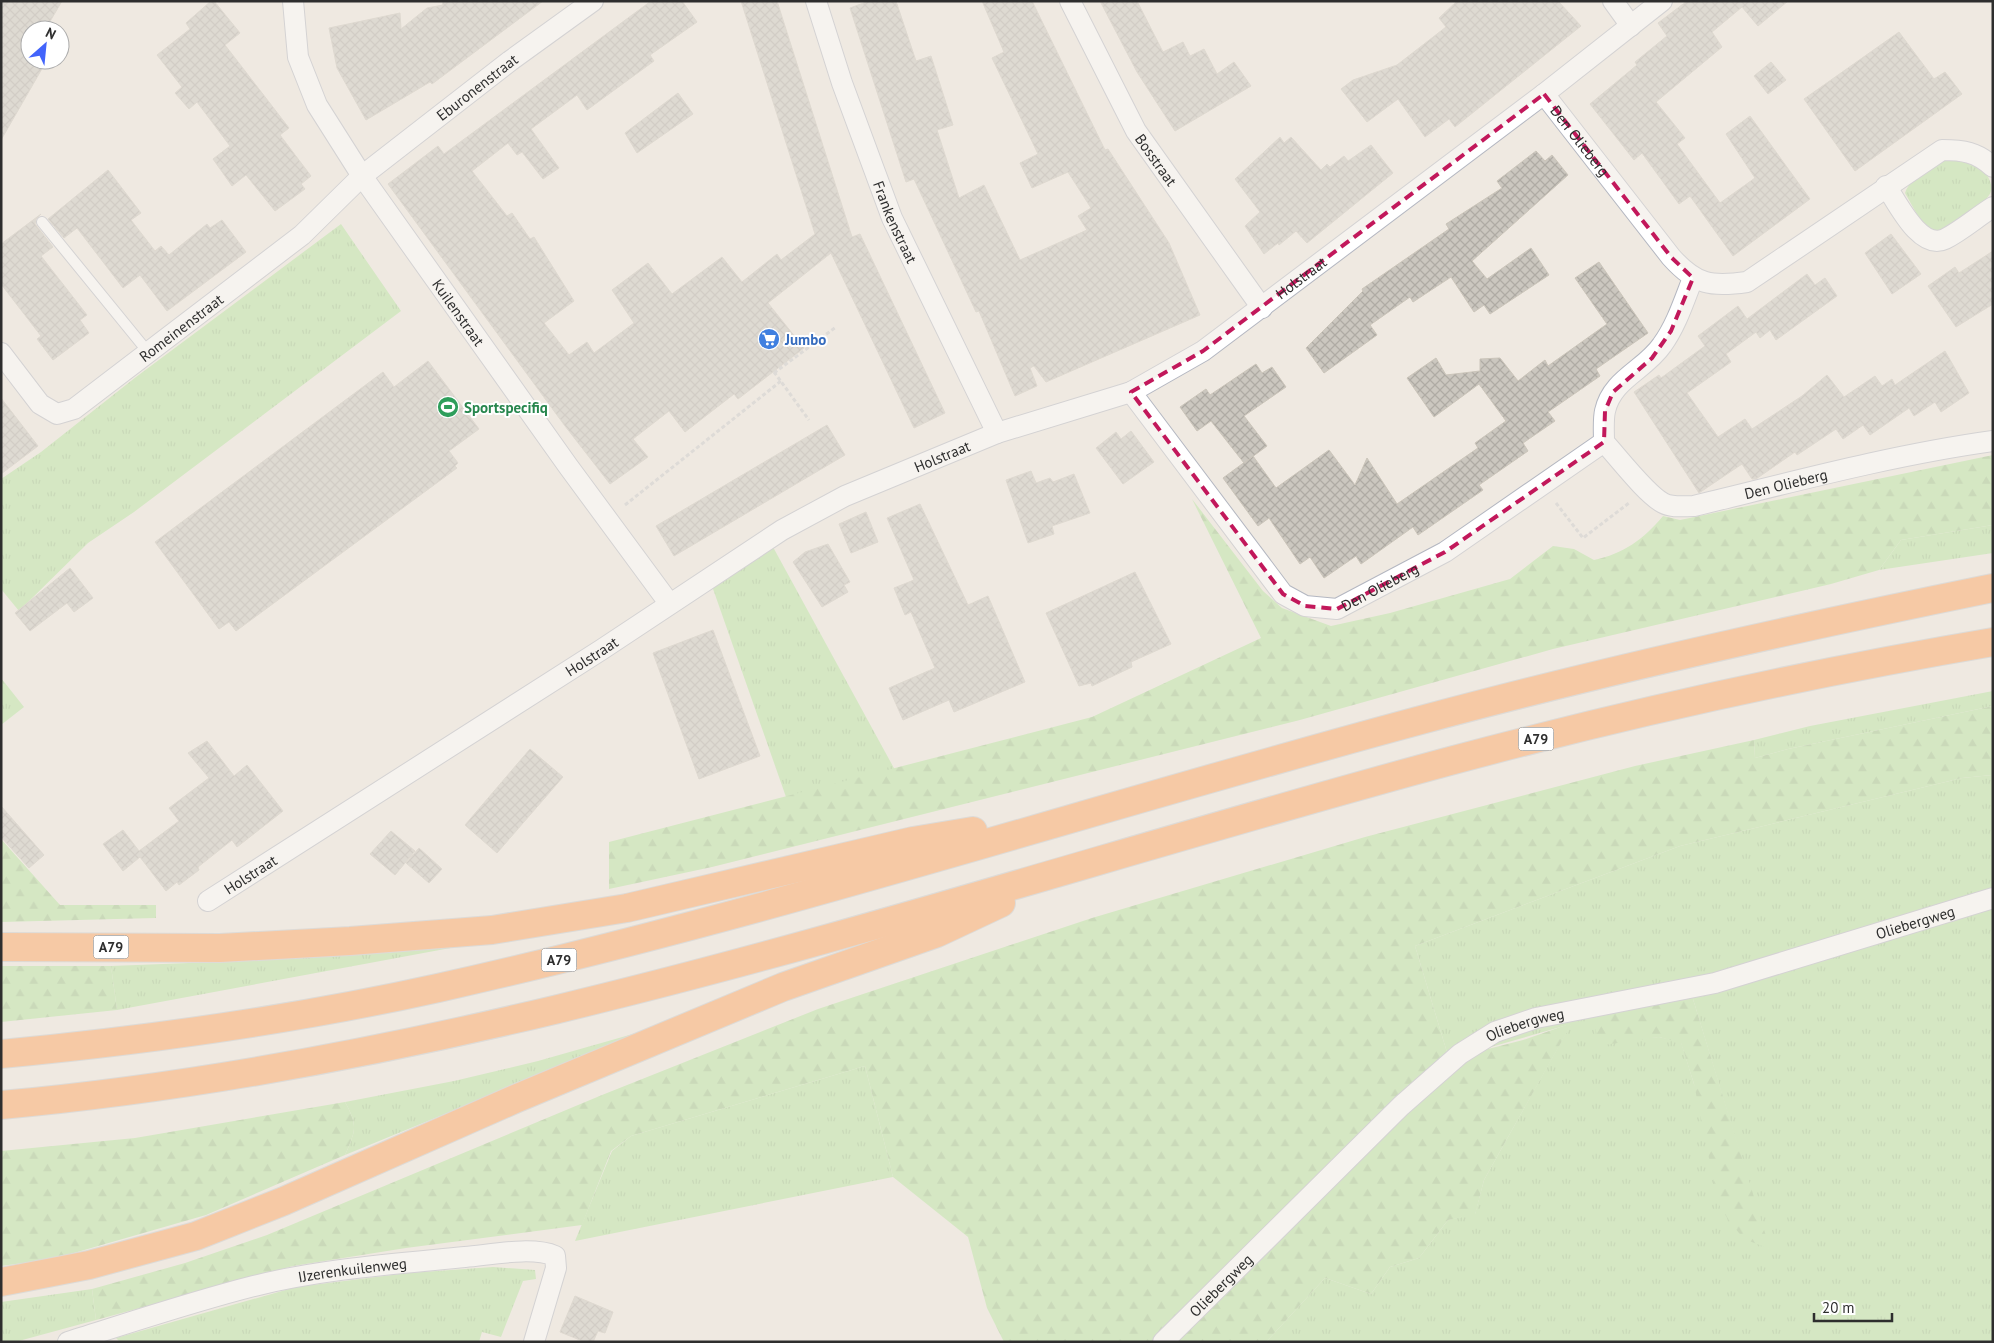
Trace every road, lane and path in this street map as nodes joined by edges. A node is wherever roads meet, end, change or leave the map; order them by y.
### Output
1 (293, 1) edge
2 (593, 1) edge
3 (816, 1) edge
4 (1070, 1) edge
5 (1613, 1) edge
6 (1662, 1) edge
7 (1632, 26) junction
8 (1544, 94) junction
9 (1993, 168) edge
10 (362, 176) junction
11 (1886, 186) junction
12 (1993, 206) edge
13 (42, 222) dead end
14 (1693, 278) junction
15 (1262, 308) junction
16 (836, 327) dead end
17 (148, 352) junction
18 (1, 354) edge
19 (781, 381) junction
20 (1131, 392) junction
21 (809, 420) dead end
22 (998, 433) junction
23 (1993, 441) edge
24 (1604, 442) junction
25 (1542, 485) junction
26 (1648, 490) junction
27 (607, 520) junction
28 (1993, 588) edge
29 (669, 602) junction
30 (1993, 642) edge
31 (1106, 809) junction
32 (1086, 864) junction
33 (1993, 898) edge
34 (208, 901) dead end
35 (1, 947) edge
36 (1, 1054) edge
37 (1, 1105) edge
38 (1, 1282) edge
39 (68, 1342) edge
40 (534, 1342) edge
41 (1163, 1342) edge

1 - 10 street, Kuilenstraat
2 - 10 street, Eburonenstraat
3 - 22 street, Frankenstraat
4 - 15 street, Bosstraat
5 - 7 street
6 - 7 street, Holstraat
7 - 8 street, Holstraat
8 - 14 street, Den Olieberg
8 - 15 street, Holstraat
9 - 11 street, Den Olieberg
10 - 17 street, Romeinenstraat
10 - 27 street, Kuilenstraat
11 - 12 street
11 - 14 street, Den Olieberg
13 - 17 lane
14 - 24 street
15 - 20 street, Holstraat
16 - 19 path
17 - 18 street, Romeinenstraat
19 - 21 path
19 - 27 path
20 - 22 street, Holstraat
20 - 25 street, Den Olieberg
22 - 29 street, Holstraat
23 - 26 street, Den Olieberg
24 - 25 street, Den Olieberg
24 - 26 street, Den Olieberg
25 - 26 path
27 - 29 street, Kuilenstraat
28 - 31 highway, A79
29 - 34 street, Holstraat
30 - 32 highway, A79
31 - 35 highway, A79
31 - 36 highway, A79
32 - 37 highway, A79
32 - 38 highway, A79
33 - 41 street, Oliebergweg
39 - 40 street, IJzerenkuilenweg

